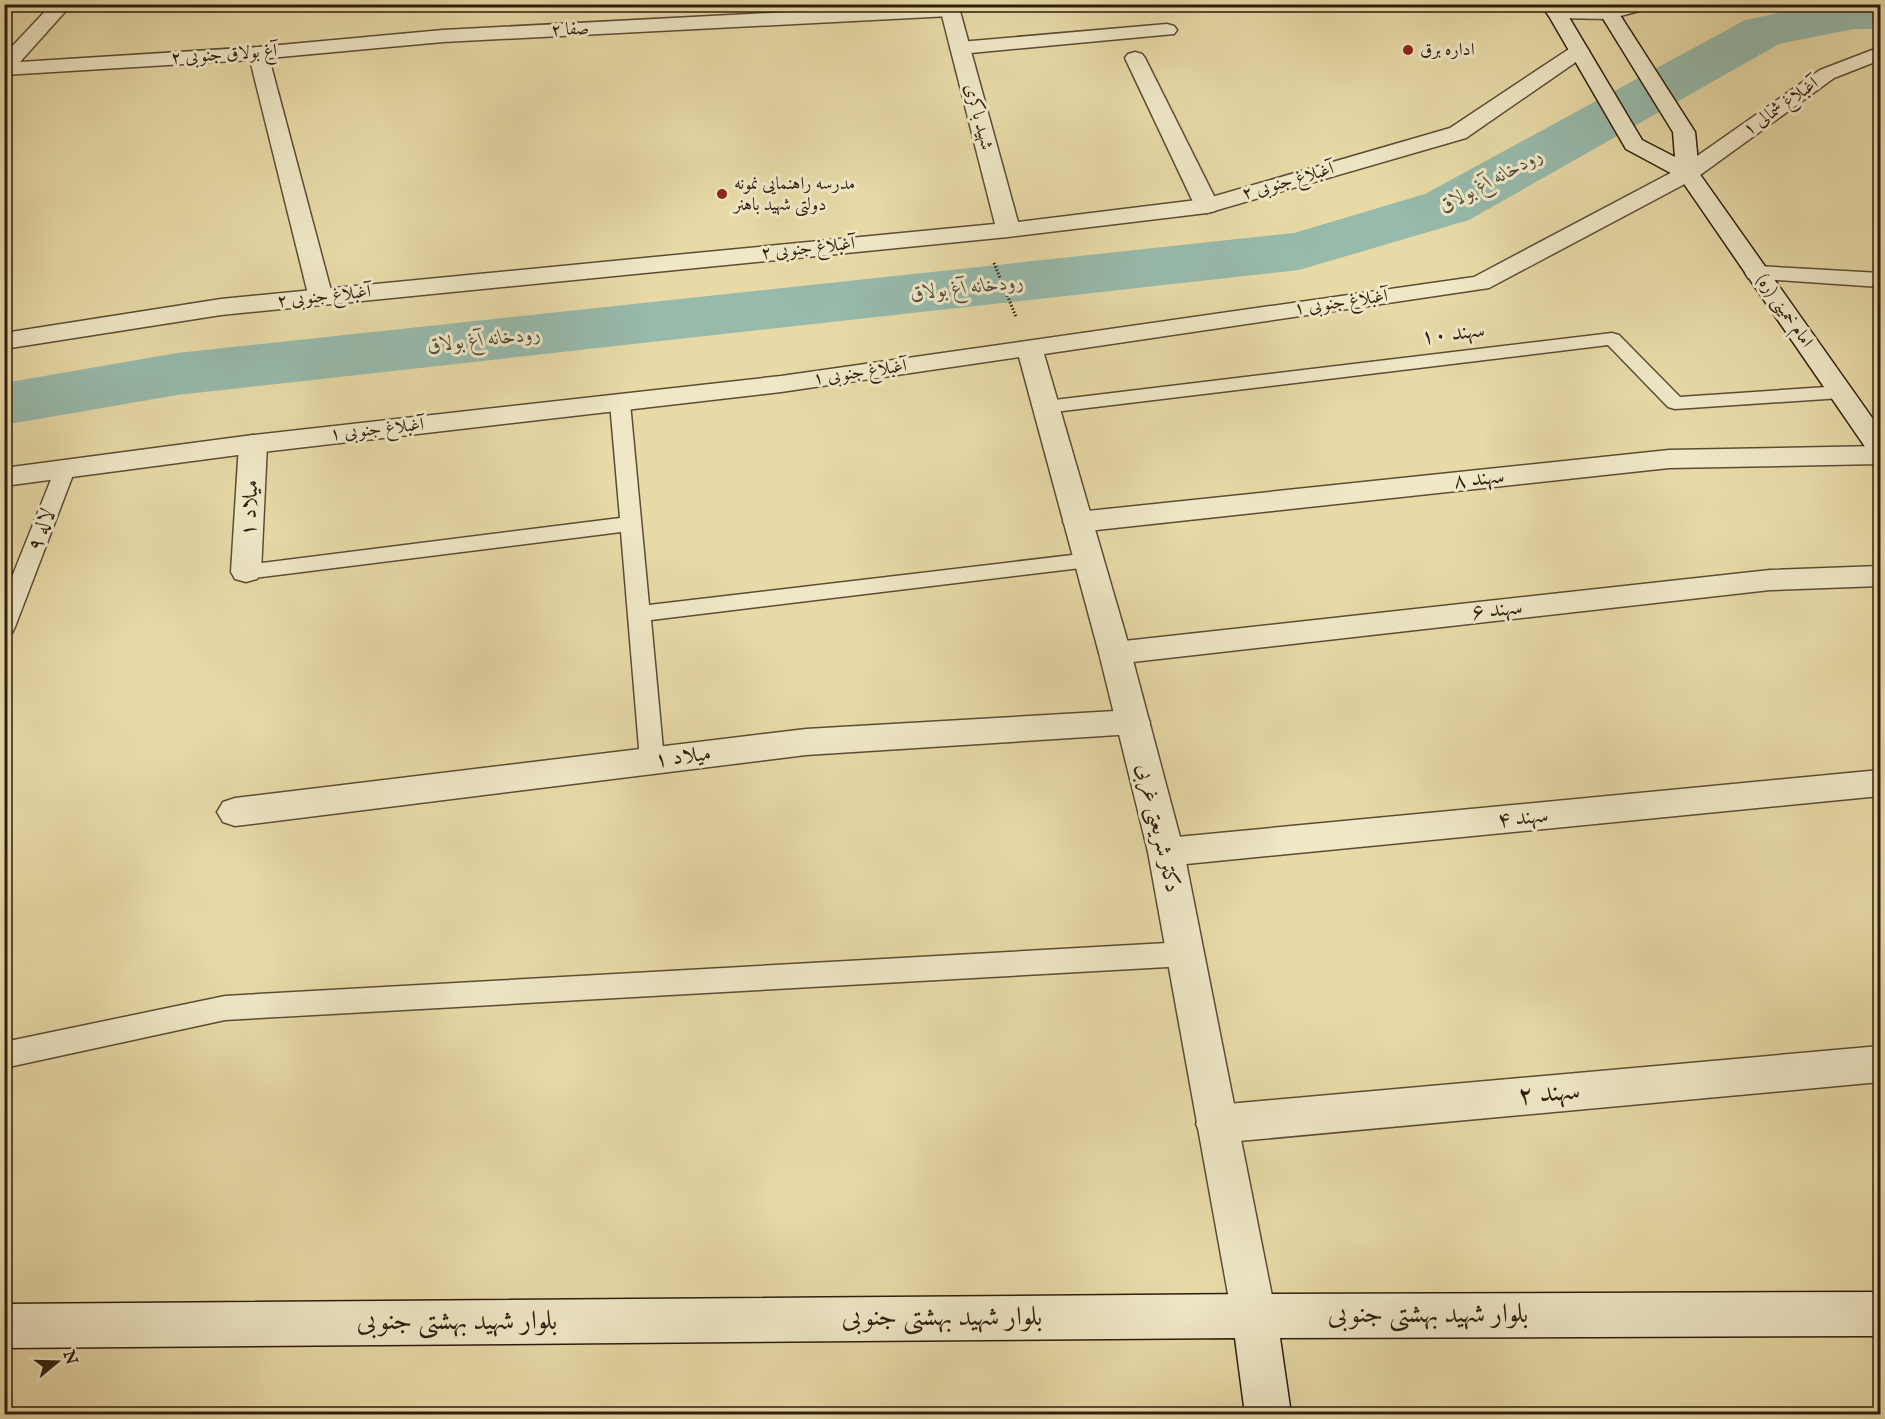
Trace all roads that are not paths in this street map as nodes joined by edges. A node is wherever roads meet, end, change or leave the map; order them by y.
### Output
1 (63, 4) edge
2 (1644, 4) edge
3 (949, 7) edge
4 (1554, 8) edge
5 (1606, 9) edge
6 (1167, 30) dead end
7 (443, 36) joint
8 (960, 48) junction
9 (258, 53) junction
10 (1881, 53) edge
11 (1582, 56) junction
12 (1135, 58) dead end
13 (4, 68) edge
14 (1688, 173) junction
15 (1207, 206) junction
16 (1008, 230) junction
17 (1757, 273) junction
18 (1881, 280) edge
19 (321, 298) junction
20 (4, 341) edge
21 (1029, 348) junction
22 (1841, 392) junction
23 (620, 403) junction
24 (1046, 406) junction
25 (253, 444) junction
26 (1881, 448) edge
27 (1881, 455) edge
28 (66, 467) junction
29 (4, 477) edge
30 (1078, 522) junction
31 (631, 524) junction
32 (1089, 560) junction
33 (246, 572) joint
34 (1881, 576) edge
35 (12, 586) edge
36 (640, 614) junction
37 (4, 627) edge
38 (1115, 653) junction
39 (1133, 722) junction
40 (652, 760) junction
41 (1881, 783) edge
42 (235, 812) dead end
43 (1166, 852) junction
44 (1185, 954) junction
45 (4, 1055) edge
46 (1881, 1064) edge
47 (1217, 1124) junction
48 (1881, 1314) edge
49 (1254, 1316) junction
50 (4, 1326) edge
51 (1268, 1414) edge

1 - 13 street
2 - 5 street
3 - 7 street, صفا ۲
3 - 8 street, شهید باکری
4 - 5 street
4 - 11 street
5 - 14 street
6 - 8 street
7 - 9 street, آغ بولاق جنوبی ۲
8 - 16 street, شهید باکری
9 - 13 street, آغ بولاق جنوبی ۲
9 - 19 street
10 - 14 street, آغبلاغ شمالی ۱
11 - 14 street
11 - 15 street, آغبلاغ جنوبی ۲
12 - 15 street
14 - 17 street, امام خمینی (ره)
14 - 21 street, آغبلاغ جنوبی ۱
15 - 16 street, آغبلاغ جنوبی ۲
16 - 19 street, آغبلاغ جنوبی ۲
17 - 18 street
17 - 22 street, امام خمینی (ره)
19 - 20 street, آغبلاغ جنوبی ۲
21 - 23 street, آغبلاغ جنوبی ۱
21 - 24 street, دکتر شریعتی غربی
22 - 24 lane, سهند ۱۰
22 - 26 street, امام خمینی (ره)
23 - 25 street, آغبلاغ جنوبی ۱
23 - 31 lane
24 - 30 street, دکتر شریعتی غربی
25 - 28 street, آغبلاغ جنوبی ۱
25 - 33 street, میلاد ۱
27 - 30 street, سهند ۸
28 - 29 street, آغبلاغ جنوبی ۱
28 - 35 lane, لاله ۹
30 - 32 street, دکتر شریعتی غربی
31 - 33 lane
31 - 36 lane
32 - 36 lane
32 - 38 street, دکتر شریعتی غربی
34 - 38 street, سهند ۶
35 - 37 lane, لاله ۹
36 - 40 lane
38 - 39 street, دکتر شریعتی غربی
39 - 40 street, میلاد ۱
39 - 43 street, دکتر شریعتی غربی
40 - 42 street, میلاد ۱
41 - 43 street, سهند ۴
43 - 44 street, دکتر شریعتی غربی
44 - 45 lane
44 - 47 street, دکتر شریعتی غربی
46 - 47 street, سهند ۲
47 - 49 street, دکتر شریعتی غربی
48 - 49 street, بلوار شهید بهشتی جنوبی
49 - 50 street, بلوار شهید بهشتی جنوبی
49 - 51 street, دکتر شریعتی غربی

